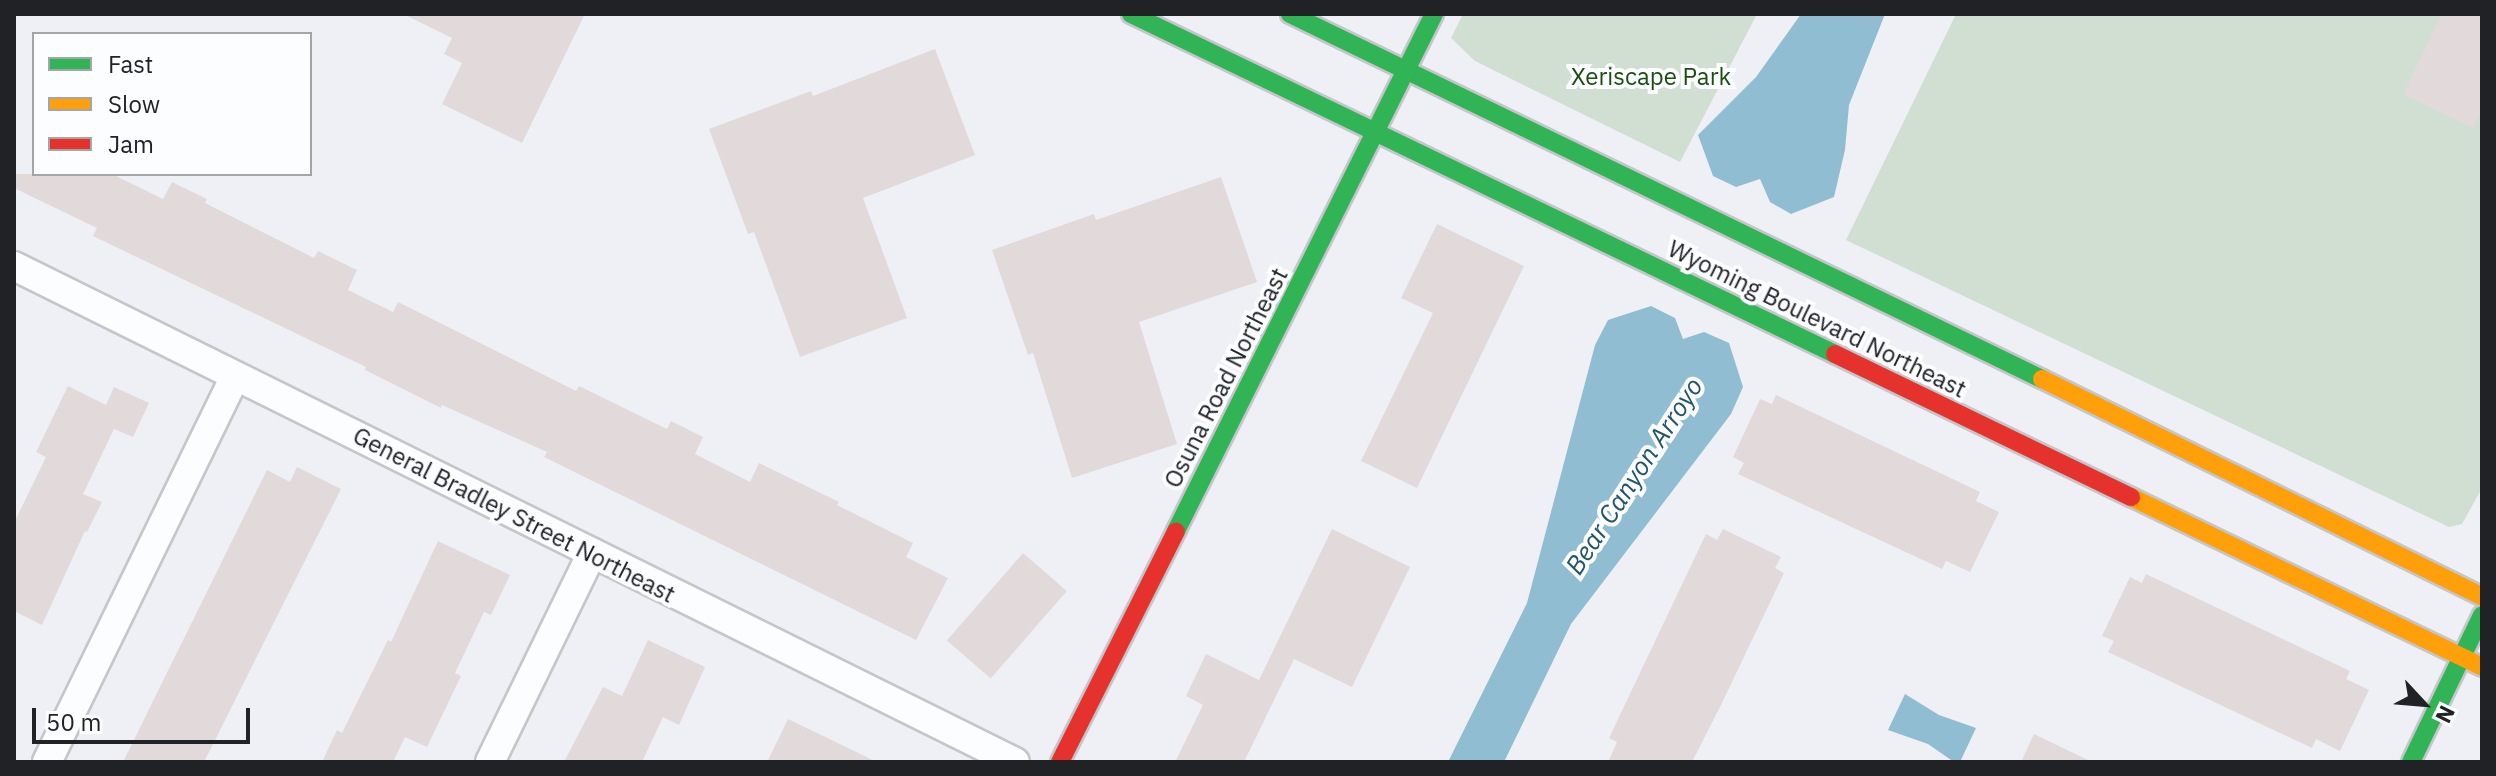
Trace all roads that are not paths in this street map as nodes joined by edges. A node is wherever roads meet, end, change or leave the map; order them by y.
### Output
1 (1131, 14) edge
2 (1290, 14) edge
3 (1434, 14) edge
4 (1406, 72) junction
5 (1376, 132) junction
6 (14, 266) edge
7 (235, 376) junction
8 (592, 553) junction
9 (2482, 596) edge
10 (2482, 615) edge
11 (2461, 657) junction
12 (2482, 667) edge
13 (47, 762) edge
14 (490, 762) edge
15 (1015, 762) edge
16 (1060, 762) edge
17 (2411, 762) edge

1 - 5 main road, Wyoming Boulevard Northeast
2 - 4 main road, Wyoming Boulevard Northeast
3 - 4 main road, Osuna Road Northeast
4 - 5 main road, Osuna Road Northeast
4 - 9 main road, Wyoming Boulevard Northeast
5 - 11 main road, Wyoming Boulevard Northeast
5 - 16 main road, Osuna Road Northeast
6 - 7 street, General Bradley Street Northeast
7 - 8 street, General Bradley Street Northeast
7 - 13 street
8 - 14 street
8 - 15 street, General Bradley Street Northeast
10 - 11 main road
11 - 12 main road, Wyoming Boulevard Northeast
11 - 17 main road

